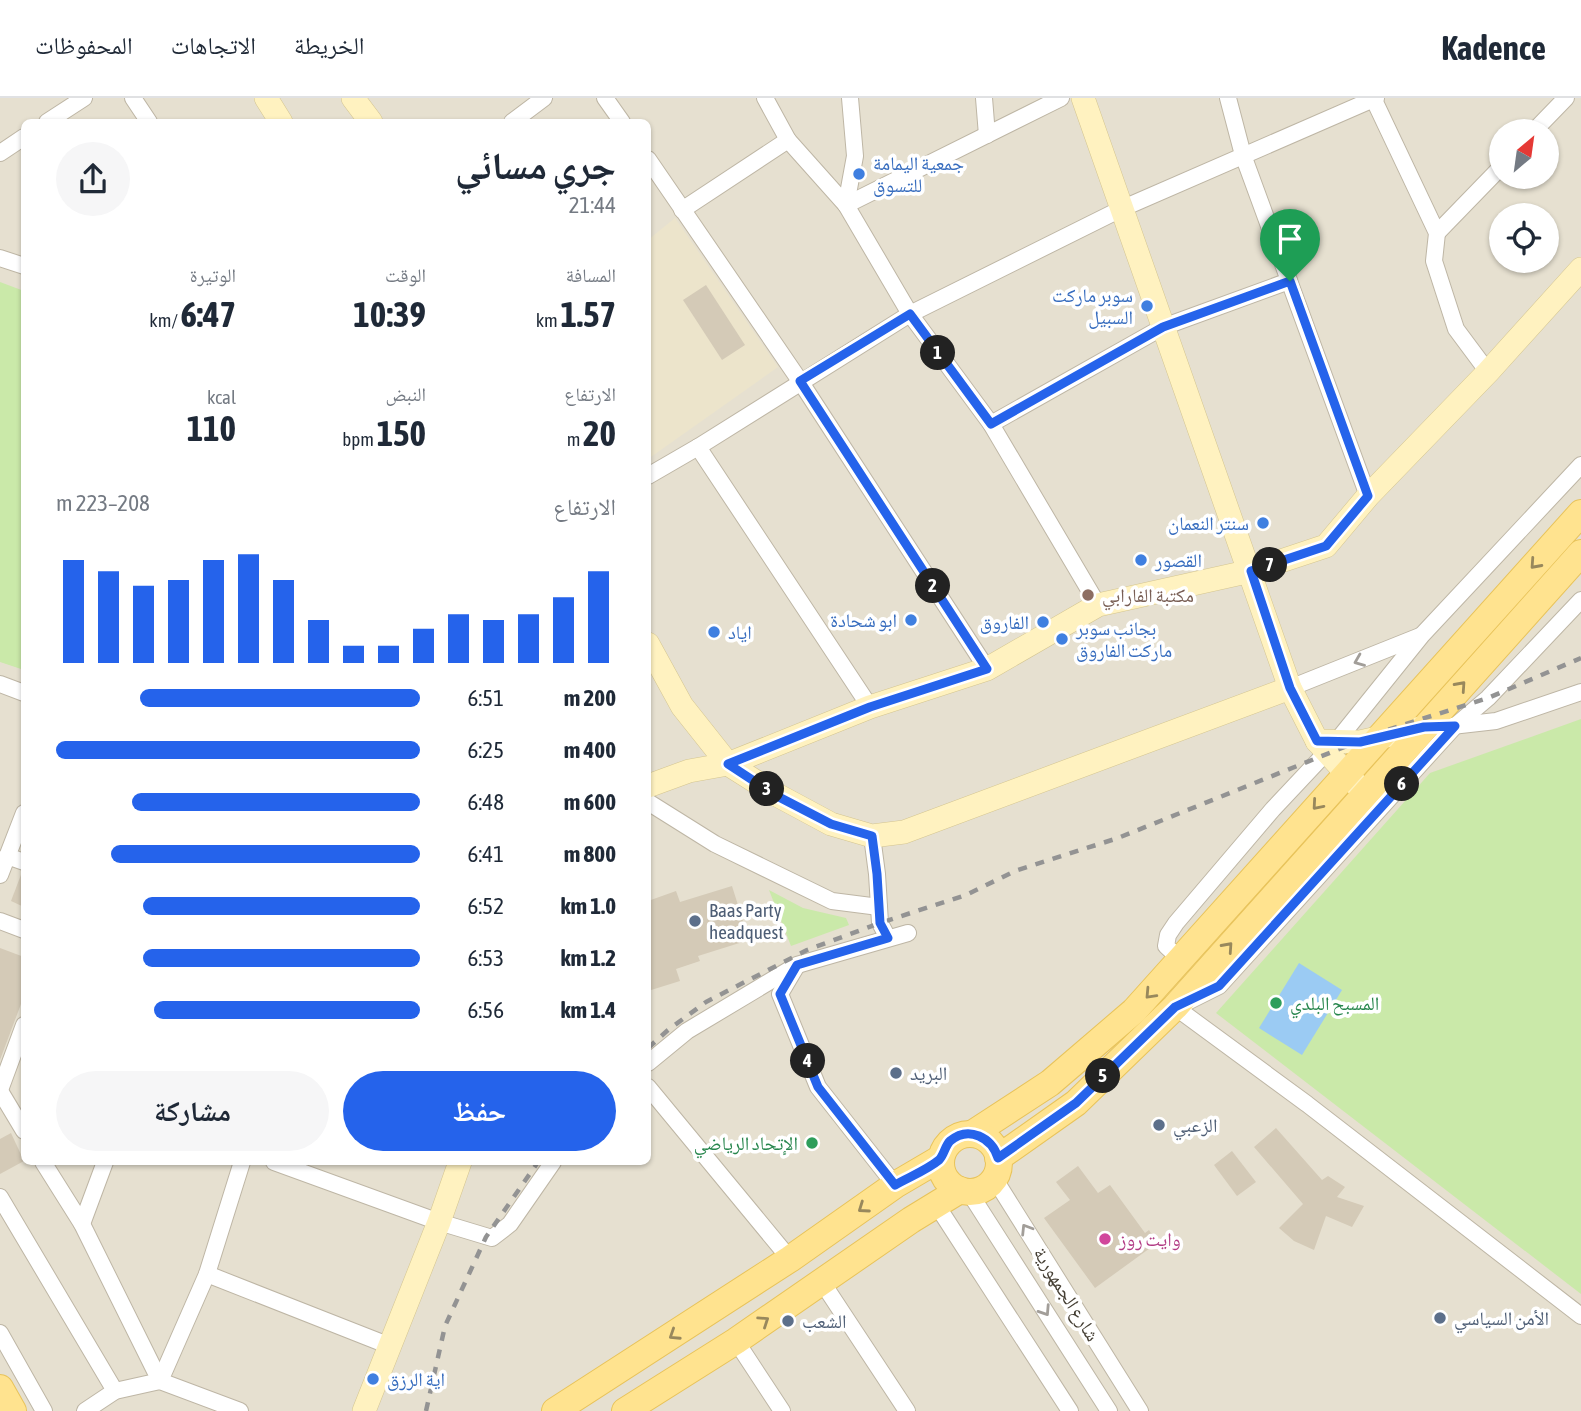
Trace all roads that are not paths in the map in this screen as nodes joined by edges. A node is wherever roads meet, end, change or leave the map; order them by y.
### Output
1 (85, 98) edge
2 (133, 98) edge
3 (266, 98) edge
4 (353, 98) edge
5 (605, 98) edge
6 (765, 98) edge
7 (850, 98) edge
8 (984, 98) edge
9 (1061, 98) edge
10 (1083, 98) edge
11 (1228, 98) edge
12 (1375, 99) edge
13 (536, 100) edge
14 (1559, 100) edge
15 (52, 119) edge
16 (147, 119) edge
17 (279, 119) edge
18 (369, 119) edge
19 (515, 119) edge
20 (620, 119) edge
21 (1544, 119) edge
22 (987, 135) junction
23 (21, 139) edge
24 (788, 140) junction
25 (0, 153) edge
26 (1243, 155) junction
27 (651, 164) edge
28 (1489, 179) edge
29 (846, 205) junction
30 (1121, 209) junction
31 (682, 210) junction
32 (1437, 233) junction
33 (0, 258) edge
34 (21, 265) edge
35 (1581, 270) edge
36 (1290, 281) junction
37 (910, 314) junction
38 (1163, 327) junction
39 (1488, 372) junction
40 (800, 381) junction
41 (991, 424) junction
42 (698, 447) junction
43 (1581, 465) edge
44 (651, 474) edge
45 (1368, 496) junction
46 (1581, 513) edge
47 (1581, 553) edge
48 (1251, 571) junction
49 (1581, 600) edge
50 (1098, 605) junction
51 (1422, 635) junction
52 (651, 650) edge
53 (987, 669) junction
54 (0, 684) edge
55 (1290, 688) junction
56 (21, 692) edge
57 (1581, 692) edge
58 (870, 707) junction
59 (1455, 726) junction
60 (1424, 727) junction
61 (1377, 738) junction
62 (1326, 745) junction
63 (728, 764) junction
64 (1345, 773) junction
65 (651, 785) edge
66 (1366, 794) junction
67 (651, 804) edge
68 (21, 821) edge
69 (872, 836) junction
70 (7, 856) junction
71 (21, 861) edge
72 (0, 875) edge
73 (879, 907) junction
74 (0, 921) edge
75 (21, 929) edge
76 (908, 933) dead end
77 (888, 938) junction
78 (1181, 960) junction
79 (797, 965) junction
80 (1175, 1007) junction
81 (21, 1033) edge
82 (651, 1061) edge
83 (0, 1091) edge
84 (651, 1091) edge
85 (21, 1122) edge
86 (972, 1134) junction
87 (941, 1158) junction
88 (45, 1165) edge
89 (104, 1165) edge
90 (242, 1165) edge
91 (282, 1165) edge
92 (459, 1165) edge
93 (551, 1165) edge
94 (996, 1168) junction
95 (895, 1185) junction
96 (965, 1191) junction
97 (0, 1197) edge
98 (936, 1204) junction
99 (439, 1222) junction
100 (82, 1224) junction
101 (790, 1259) junction
102 (207, 1274) junction
103 (822, 1282) junction
104 (1581, 1316) edge
105 (0, 1333) edge
106 (736, 1340) junction
107 (390, 1346) junction
108 (160, 1381) junction
109 (0, 1388) edge
110 (115, 1391) junction
111 (656, 1403) edge
112 (13, 1411) edge
113 (44, 1411) edge
114 (85, 1411) edge
115 (240, 1411) edge
116 (364, 1411) edge
117 (555, 1411) edge
118 (625, 1411) edge
119 (782, 1411) edge
120 (907, 1411) edge
121 (1070, 1411) edge
122 (1109, 1411) edge
123 (1140, 1411) edge

1 - 15 street
2 - 16 street
3 - 17 street
4 - 18 street
5 - 20 street
6 - 24 street
7 - 29 street
8 - 22 street
9 - 22 street
10 - 30 street
11 - 26 street
12 - 26 street
12 - 32 street
13 - 19 street
14 - 21 street
22 - 29 street
23 - 25 street
24 - 29 street
24 - 31 street
26 - 30 street
26 - 36 street
27 - 31 street
28 - 32 street
29 - 37 street
30 - 37 street
30 - 38 street
31 - 40 street
32 - 39 street
33 - 34 street
35 - 39 street
36 - 38 street
36 - 45 street
37 - 40 street
37 - 41 street
38 - 41 street
38 - 48 street
39 - 45 street
40 - 42 street
40 - 53 street
41 - 50 street
42 - 44 street
42 - 58 street
43 - 51 street
45 - 48 street
46 -> 61 main road
60 -> 47 main road
48 - 50 street
48 - 55 street
49 - 59 street
50 - 53 street
51 -> 55 street
51 - 62 street
52 - 63 street
53 - 58 street
54 - 56 street
55 - 62 street
55 - 69 street
57 - 59 street
58 - 63 street
59 - 60 street
59 - 80 street
60 - 61 street
60 - 66 main road
61 - 62 street
61 - 64 main road
62 - 64 street
62 - 78 street
63 - 65 street
63 - 69 street
64 - 66 street
64 -> 78 main road
80 -> 66 main road
67 - 73 street
68 - 70 street
69 - 73 street
70 - 71 street
70 - 72 street
73 - 77 street
74 - 75 street
76 - 77 street
77 - 79 street
78 -> 86 main road
79 - 82 street
79 - 95 street
80 - 94 main road
80 - 104 street
81 - 83 street
83 - 85 street
84 - 101 street
86 - 87 main road
86 - 94 main road
87 - 95 main road
87 - 96 main road
88 - 100 street
89 - 100 street
90 - 102 street
91 - 99 street
92 - 99 street
93 - 99 street
94 - 96 main road
123 -> 94 street, شارع الجمهورية
95 -> 101 main road
96 - 98 main road
96 -> 122 street, شارع الجمهورية
97 - 110 street
98 - 103 main road
98 - 121 street
99 - 107 street
100 - 108 street
101 -> 117 main road
102 - 107 street
102 - 108 street
106 -> 103 main road
103 - 120 street
105 - 113 street
106 - 111 main road
106 - 119 street
107 - 116 street
108 - 110 street
108 - 115 street
109 - 112 main road
110 - 114 street
111 - 118 main road

